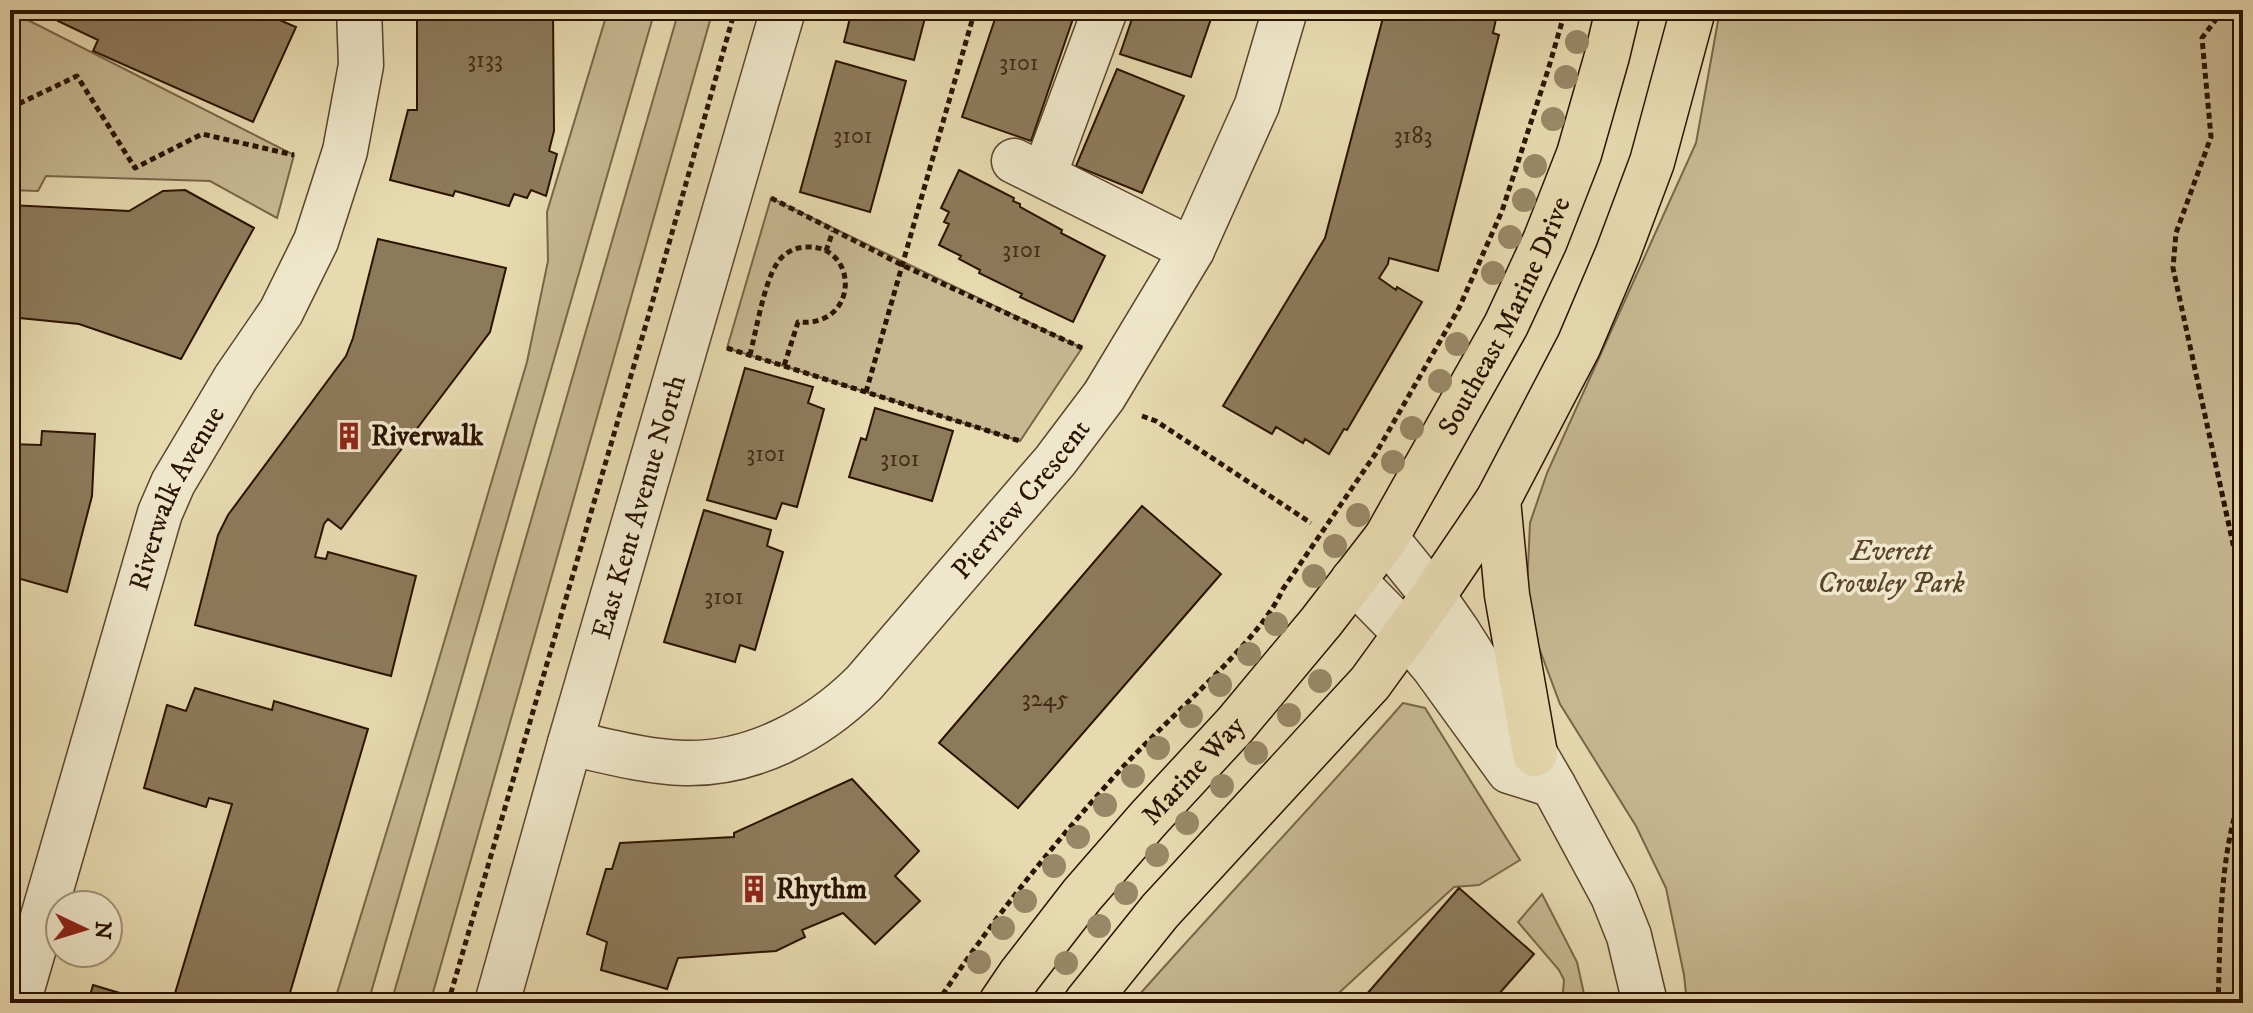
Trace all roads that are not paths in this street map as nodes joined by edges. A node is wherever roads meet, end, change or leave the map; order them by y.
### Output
1 (359, 10) edge
2 (783, 10) edge
3 (1105, 10) edge
4 (1285, 10) edge
5 (1618, 10) edge
6 (1693, 10) edge
7 (1192, 250) junction
8 (1498, 500) junction
9 (1386, 538) junction
10 (1353, 580) junction
11 (1433, 596) junction
12 (1406, 634) junction
13 (570, 743) junction
14 (1544, 769) junction
15 (18, 1003) edge
16 (497, 1003) edge
17 (1001, 1003) edge
18 (1086, 1003) edge
19 (1645, 1003) edge

1 - 15 street, Riverwalk Avenue
2 - 13 street, East Kent Avenue North
3 - 7 street
4 - 7 street, Pierview Crescent
5 - 9 main road, Southeast Marine Drive
6 - 8 main road
7 - 13 street, Pierview Crescent
8 - 11 main road
8 - 14 main road
9 - 10 main road, Marine Way
9 - 11 street
10 - 12 street
10 - 17 main road, Marine Way
11 - 12 main road
11 - 14 street
12 - 14 street
12 - 18 main road
13 - 16 street, East Kent Avenue North
14 - 19 street

